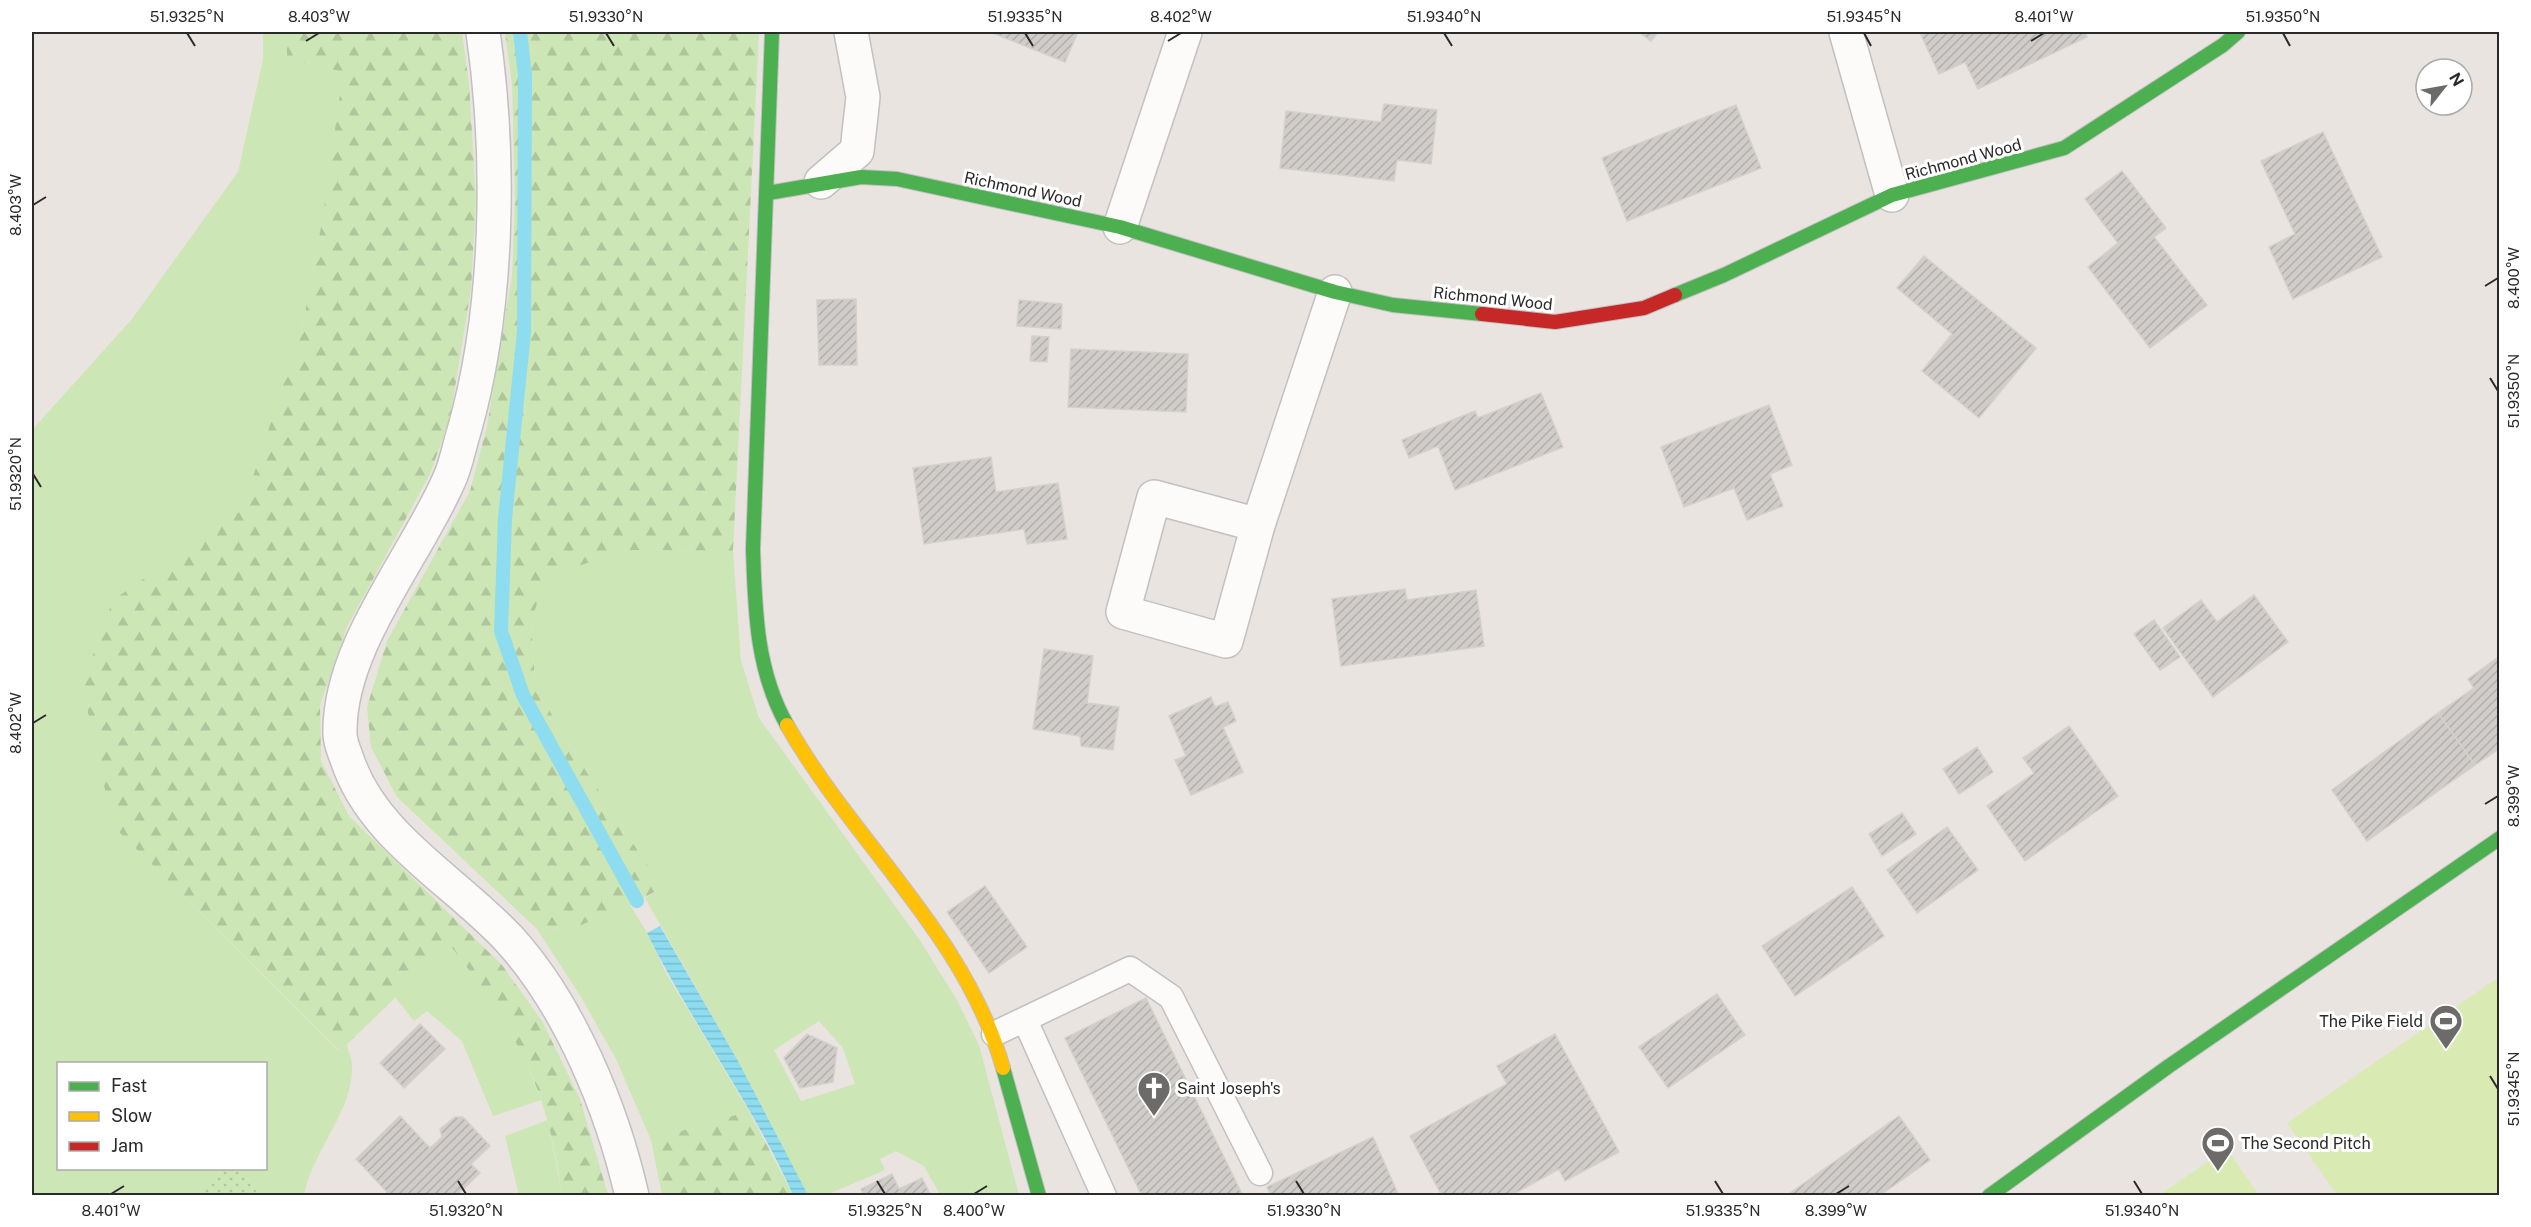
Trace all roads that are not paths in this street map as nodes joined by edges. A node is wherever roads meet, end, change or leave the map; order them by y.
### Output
1 (483, 32) edge
2 (772, 32) edge
3 (851, 32) edge
4 (1185, 32) edge
5 (1846, 32) edge
6 (2238, 32) edge
7 (821, 182) junction
8 (768, 193) junction
9 (1892, 195) junction
10 (1120, 227) junction
11 (1335, 292) junction
12 (1258, 525) junction
13 (2499, 838) edge
14 (1025, 1020) junction
15 (994, 1034) junction
16 (1260, 1173) dead end
17 (632, 1196) edge
18 (1040, 1196) edge
19 (1104, 1196) edge
20 (1989, 1196) edge

1 - 17 street
2 - 8 street
3 - 7 street
4 - 10 street
5 - 9 street
6 - 9 street, Richmond Wood
7 - 8 street, Richmond Wood
7 - 10 street, Richmond Wood
8 - 15 street
9 - 11 street, Richmond Wood
10 - 11 street, Richmond Wood
11 - 12 street
12 - 12 street
13 - 20 street
14 - 15 lane
14 - 16 lane
14 - 19 lane
15 - 18 street

